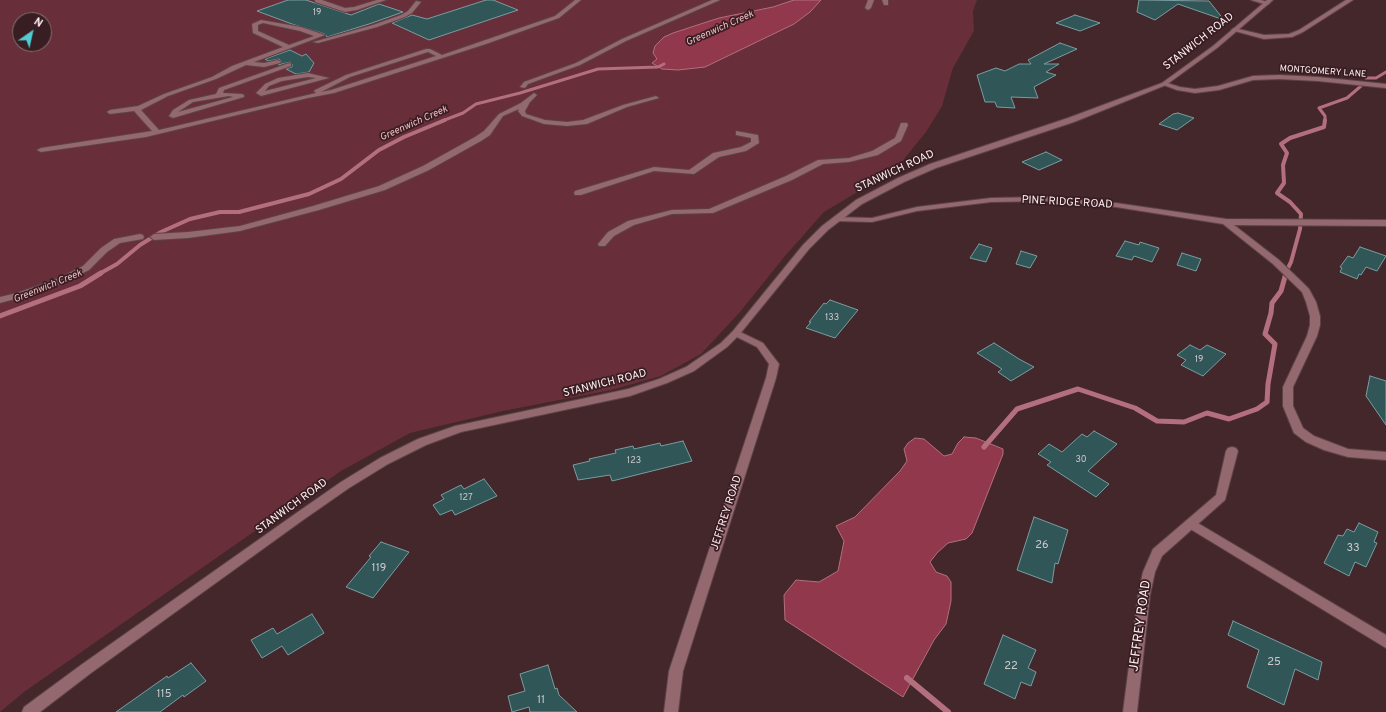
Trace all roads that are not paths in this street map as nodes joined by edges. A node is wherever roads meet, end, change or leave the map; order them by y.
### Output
1 (383, 0) edge
2 (411, 0) edge
3 (425, 0) edge
4 (578, 0) edge
5 (717, 0) edge
6 (871, 0) edge
7 (1254, 0) edge
8 (1350, 0) edge
9 (1268, 1) edge
10 (418, 2) junction
11 (317, 3) edge
12 (868, 8) dead end
13 (326, 10) dead end
14 (346, 10) junction
15 (1234, 30) junction
16 (288, 47) junction
17 (275, 51) junction
18 (440, 56) junction
19 (280, 61) dead end
20 (245, 63) junction
21 (289, 65) dead end
22 (289, 82) junction
23 (1164, 84) junction
24 (1386, 86) edge
25 (523, 87) dead end
26 (308, 96) junction
27 (656, 98) dead end
28 (204, 101) dead end
29 (136, 109) junction
30 (110, 112) dead end
31 (904, 125) dead end
32 (157, 132) junction
33 (739, 133) dead end
34 (41, 150) dead end
35 (578, 193) dead end
36 (836, 219) junction
37 (1226, 222) junction
38 (1386, 223) edge
39 (140, 237) dead end
40 (154, 237) dead end
41 (602, 244) dead end
42 (0, 300) edge
43 (736, 333) junction
44 (1232, 451) dead end
45 (1386, 456) edge
46 (1192, 524) junction
47 (1386, 642) edge
48 (29, 712) edge
49 (671, 712) edge
50 (1130, 712) edge

1 - 14 street
2 - 10 street
3 - 10 street
4 - 18 street
5 - 25 street
6 - 12 street
7 - 9 street
8 - 15 street
9 - 15 street, STANWICH ROAD
10 - 17 street
11 - 14 street
13 - 14 street
15 - 23 street, STANWICH ROAD
16 - 16 street
16 - 17 street
17 - 20 street
18 - 26 street
18 - 26 street
19 - 20 street
20 - 29 street
21 - 28 street
22 - 22 street
22 - 22 street
23 - 24 street, MONTGOMERY LANE
23 - 36 street, STANWICH ROAD
26 - 32 street
27 - 40 street
29 - 30 street
29 - 32 street
31 - 41 street
32 - 34 street
33 - 35 street
36 - 37 street, PINE RIDGE ROAD
36 - 43 street, STANWICH ROAD
37 - 38 street, PINE RIDGE ROAD
37 - 45 street
39 - 42 street
43 - 48 street, STANWICH ROAD
43 - 49 street, JEFFREY ROAD
44 - 46 street, JEFFREY ROAD
46 - 47 street
46 - 50 street, JEFFREY ROAD

